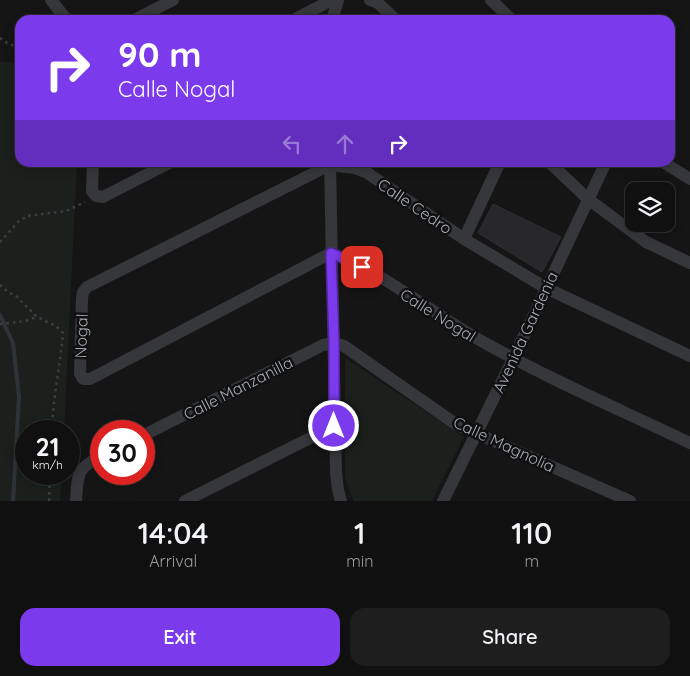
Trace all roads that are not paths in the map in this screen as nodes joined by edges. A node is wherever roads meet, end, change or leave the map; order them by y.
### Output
1 (51, 0) edge
2 (173, 0) edge
3 (332, 0) edge
4 (338, 0) edge
5 (370, 0) edge
6 (491, 0) edge
7 (63, 15) edge
8 (144, 15) edge
9 (303, 15) edge
10 (334, 15) edge
11 (391, 15) edge
12 (507, 15) edge
13 (93, 167) edge
14 (161, 167) edge
15 (324, 167) edge
16 (330, 167) edge
17 (349, 167) edge
18 (498, 167) edge
19 (554, 167) edge
20 (604, 167) edge
21 (671, 167) edge
22 (690, 179) edge
23 (588, 199) junction
24 (464, 238) junction
25 (331, 253) junction
26 (690, 264) edge
27 (546, 288) junction
28 (334, 343) junction
29 (690, 356) edge
30 (513, 359) junction
31 (334, 426) junction
32 (155, 429) edge
33 (476, 433) junction
34 (690, 443) edge
35 (90, 462) edge
36 (76, 501) edge
37 (185, 501) edge
38 (341, 501) edge
39 (443, 501) edge
40 (630, 501) edge

1 - 7 street
2 - 8 street
3 - 9 street
4 - 10 street
5 - 11 street
6 - 12 street
13 - 14 street
15 - 25 street, Nogal
16 - 25 street
17 - 24 street, Calle Cedro
18 - 24 street
19 - 23 street
20 - 23 street, Avenida Gardenia
21 - 22 street
23 - 26 street
23 - 27 street, Avenida Gardenia
24 - 27 street, Calle Cedro
25 - 28 street
25 - 30 street, Calle Nogal
27 - 29 street, Calle Cedro
27 - 30 street, Avenida Gardenia
28 - 31 street
28 - 32 street, Calle Manzanilla
28 - 33 street, Calle Magnolia
30 - 33 street, Avenida Gardenia
30 - 34 street, Calle Nogal
31 - 37 street
31 - 38 street
33 - 39 street, Avenida Gardenia
33 - 40 street, Calle Magnolia
35 - 36 street

